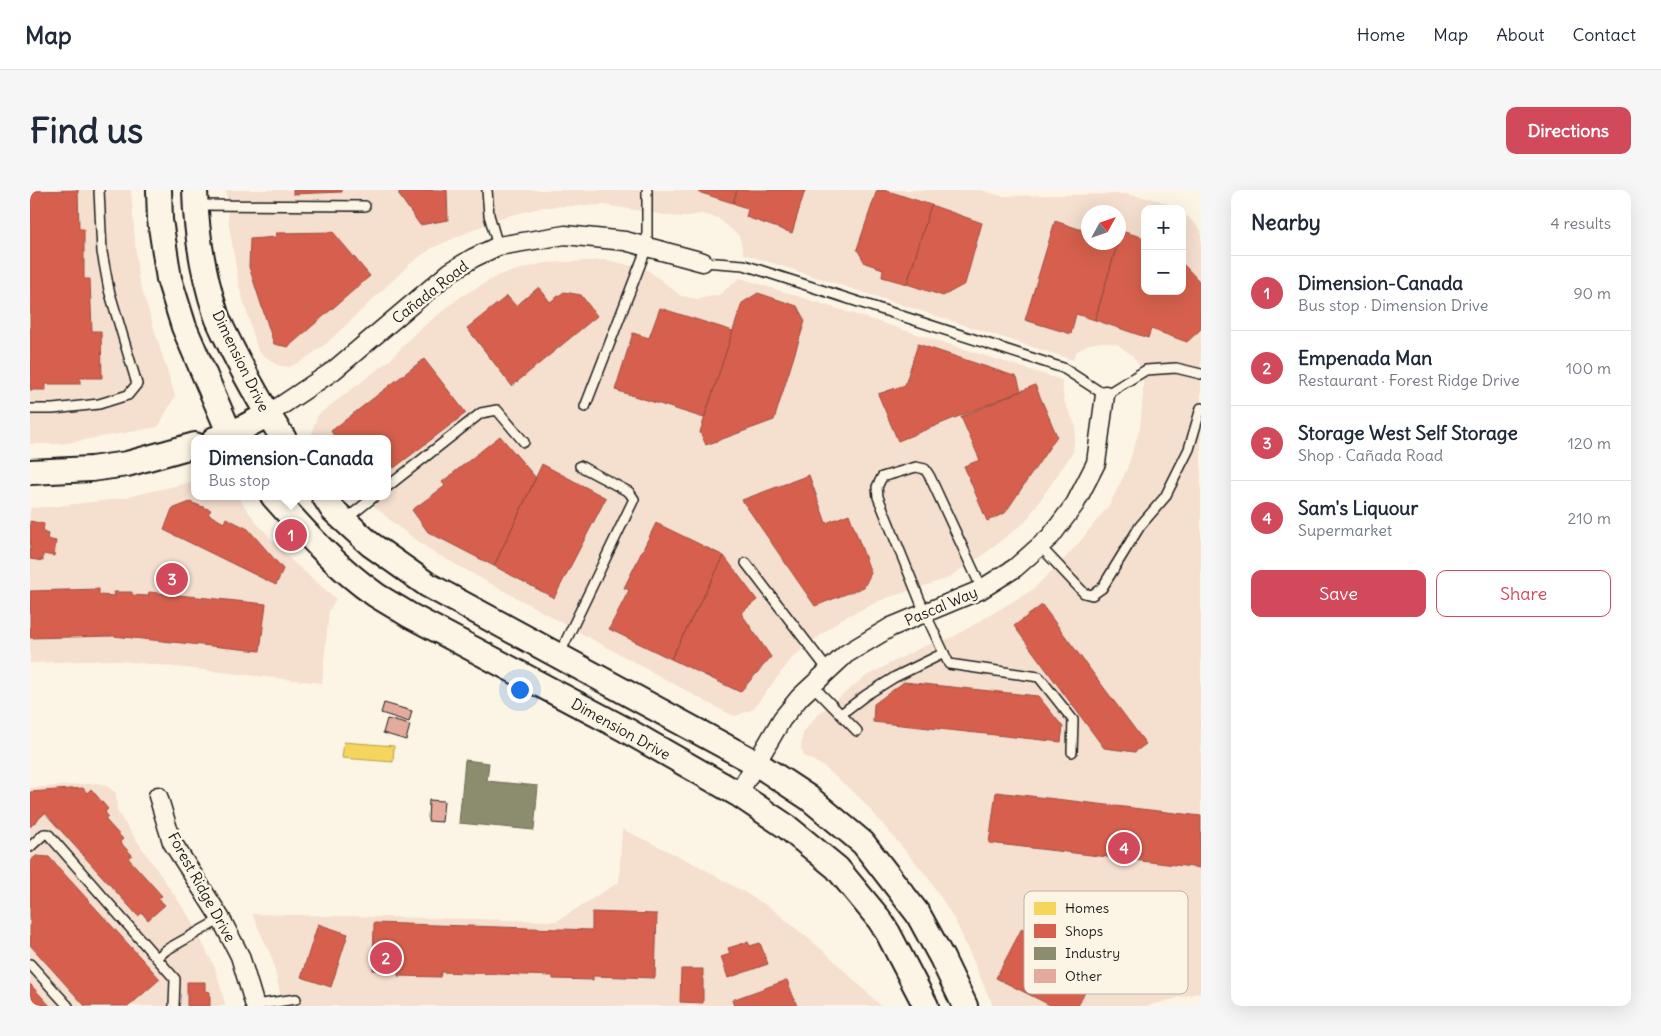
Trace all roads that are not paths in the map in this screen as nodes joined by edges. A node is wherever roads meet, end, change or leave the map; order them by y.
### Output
1 (98, 190) edge
2 (159, 190) edge
3 (487, 190) edge
4 (647, 190) edge
5 (195, 198) edge
6 (364, 206) dead end
7 (498, 246) junction
8 (647, 247) junction
9 (703, 262) joint
10 (1201, 374) edge
11 (1105, 395) junction
12 (585, 407) dead end
13 (1201, 408) edge
14 (30, 409) edge
15 (268, 415) junction
16 (224, 435) edge
17 (229, 435) edge
18 (281, 435) edge
19 (524, 442) dead end
20 (191, 446) edge
21 (580, 466) dead end
22 (30, 472) edge
23 (391, 484) edge
24 (277, 500) edge
25 (327, 500) edge
26 (370, 500) edge
27 (344, 520) junction
28 (1040, 546) junction
29 (746, 563) dead end
30 (982, 588) junction
31 (925, 613) junction
32 (944, 653) junction
33 (559, 655) junction
34 (828, 670) junction
35 (812, 685) junction
36 (841, 714) junction
37 (857, 731) dead end
38 (1072, 752) dead end
39 (756, 763) junction
40 (738, 794) junction
41 (158, 796) dead end
42 (30, 847) edge
43 (222, 919) junction
44 (158, 958) junction
45 (30, 964) edge
46 (296, 999) dead end
47 (255, 1005) edge
48 (68, 1006) edge
49 (174, 1006) edge
50 (926, 1006) edge
51 (965, 1006) edge

1 - 14 lane
2 - 16 main road
3 - 7 lane
4 - 8 lane
5 - 6 lane
5 - 15 main road, Dimension Drive
7 - 8 street, Cañada Road
7 - 15 street, Cañada Road
8 - 9 street, Cañada Road
8 - 12 lane
9 - 11 lane
10 - 11 lane
11 - 28 street, Pascal Way
13 - 28 lane
15 - 17 main road, Cañada Road
15 - 18 main road, Dimension Drive
19 - 23 lane
20 - 22 main road
21 - 33 lane
24 - 40 main road, Dimension Drive
25 - 27 main road
26 - 27 lane
27 - 33 main road
28 - 30 street, Pascal Way
29 - 34 lane
30 - 31 street, Pascal Way
30 - 31 lane
31 - 32 lane
31 - 34 street, Pascal Way
32 - 36 lane
32 - 38 lane
33 - 39 main road
34 - 35 street, Pascal Way
35 - 36 lane
35 - 39 street, Pascal Way
36 - 37 lane
39 - 40 street, Pascal Way
39 - 51 main road
40 - 50 main road, Dimension Drive
41 - 43 street, Forest Ridge Drive
42 - 44 lane
43 - 44 lane
43 - 47 street, Forest Ridge Drive
44 - 49 lane
45 - 48 lane
46 - 47 lane

